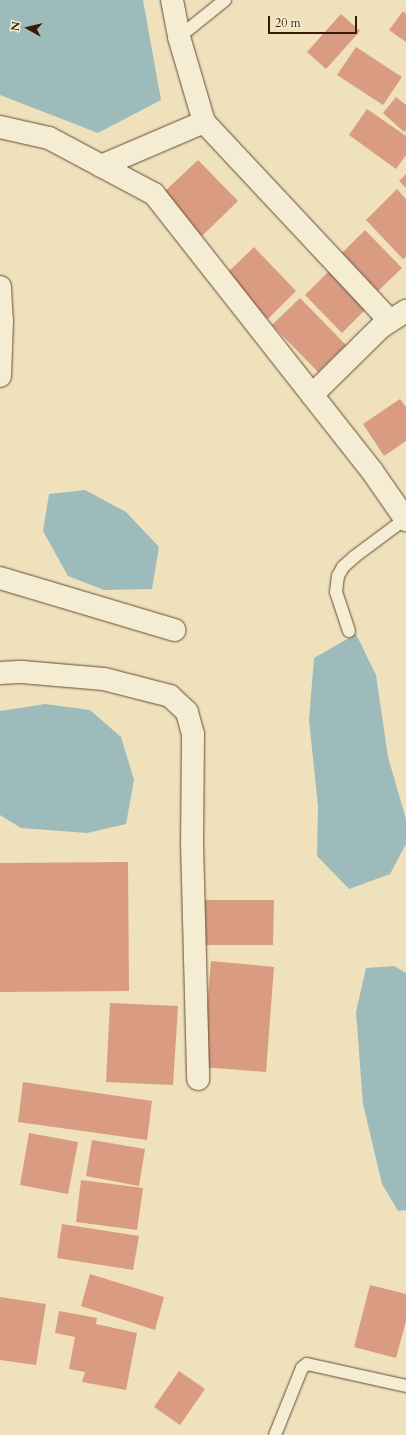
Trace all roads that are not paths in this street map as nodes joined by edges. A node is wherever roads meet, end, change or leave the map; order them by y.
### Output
1 (172, 0) edge
2 (225, 0) edge
3 (179, 37) junction
4 (204, 122) junction
5 (0, 127) edge
6 (101, 166) junction
7 (0, 287) edge
8 (398, 315) edge
9 (0, 376) edge
10 (312, 395) junction
11 (406, 520) edge
12 (0, 578) edge
13 (174, 630) dead end
14 (349, 631) dead end
15 (0, 674) edge
16 (198, 1079) dead end
17 (406, 1386) edge
18 (275, 1435) edge

1 - 3 street
2 - 3 lane
3 - 4 street
4 - 6 street
4 - 8 street
5 - 6 street
6 - 10 street
7 - 9 street
8 - 10 street
10 - 11 street
11 - 14 lane
12 - 13 street
15 - 16 street
17 - 18 lane

